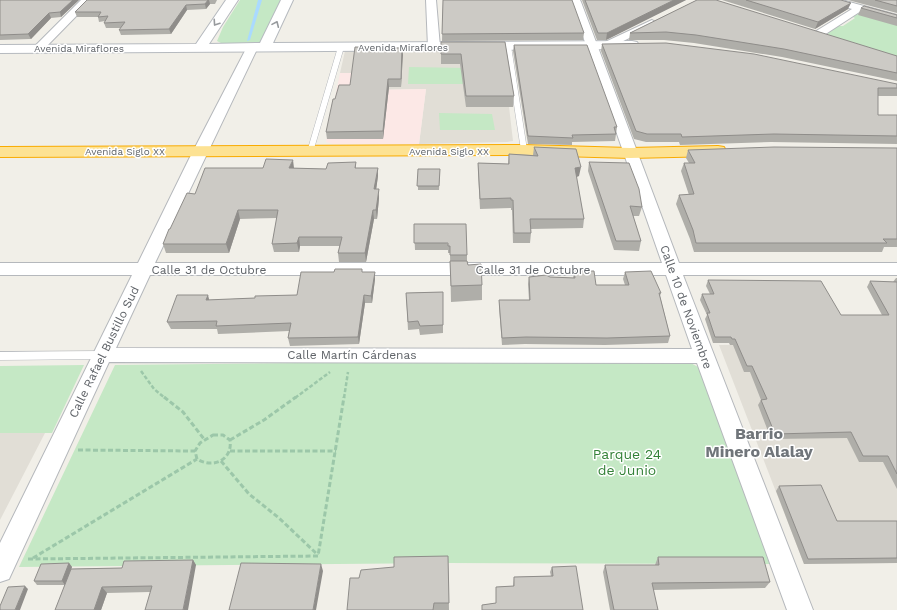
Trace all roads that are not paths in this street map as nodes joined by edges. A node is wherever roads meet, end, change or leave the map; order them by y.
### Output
1 (87, 0) edge
2 (232, 0) edge
3 (287, 0) edge
4 (431, 0) edge
5 (831, 0) edge
6 (576, 2) dead end
7 (860, 8) junction
8 (662, 18) edge
9 (897, 18) edge
10 (832, 40) edge
11 (607, 45) junction
12 (643, 45) edge
13 (508, 46) junction
14 (592, 46) junction
15 (200, 47) junction
16 (259, 47) junction
17 (341, 47) junction
18 (434, 47) junction
19 (17, 48) junction
20 (39, 48) junction
21 (0, 49) edge
22 (0, 55) edge
23 (524, 150) junction
24 (0, 152) edge
25 (310, 152) junction
26 (198, 155) junction
27 (733, 155) edge
28 (631, 157) junction
29 (0, 160) edge
30 (897, 269) edge
31 (0, 270) edge
32 (144, 270) junction
33 (673, 270) junction
34 (102, 355) junction
35 (0, 356) edge
36 (704, 356) junction
37 (3, 565) edge
38 (800, 610) edge

1 - 20 street
2 -> 15 street
16 -> 3 street
4 - 18 street
5 - 7 street
6 - 14 street, Calle 10 de Noviembre
7 - 9 street
7 - 10 street
8 - 11 street
11 - 12 street, Avenida Miraflores
11 - 14 street, Avenida Miraflores
13 - 14 street, Avenida Miraflores
13 - 18 street, Avenida Miraflores
13 - 23 lane
14 - 28 street, Calle 10 de Noviembre
15 - 16 street, Avenida Miraflores
15 - 20 street, Avenida Miraflores
16 - 17 street, Avenida Miraflores
16 - 26 street, Calle Rafael Bustillo Sud
17 - 18 street, Avenida Miraflores
17 - 25 lane
19 - 20 street, Avenida Miraflores
19 - 21 street, Avenida Miraflores
19 - 22 street
23 - 25 highway, Avenida Siglo XX
23 - 28 highway, Avenida Siglo XX
24 - 26 highway, Avenida Siglo XX
25 - 26 highway, Avenida Siglo XX
26 - 28 highway, Avenida Siglo XX
26 - 29 highway, Avenida Siglo XX
26 - 32 street, Calle Rafael Bustillo Sud
27 - 28 highway, Avenida Siglo XX
28 - 33 street, Calle 10 de Noviembre
30 - 33 street, Calle 31 de Octubre
31 - 32 street, Calle 31 de Octubre
32 - 33 street, Calle 31 de Octubre
32 - 34 street, Calle Rafael Bustillo Sud
33 - 36 street, Calle 10 de Noviembre
34 - 35 lane, Calle Martín Cárdenas
34 - 36 street, Calle Martín Cárdenas
34 - 37 street, Calle Rafael Bustillo Sud
36 - 38 street, Calle 10 de Noviembre

